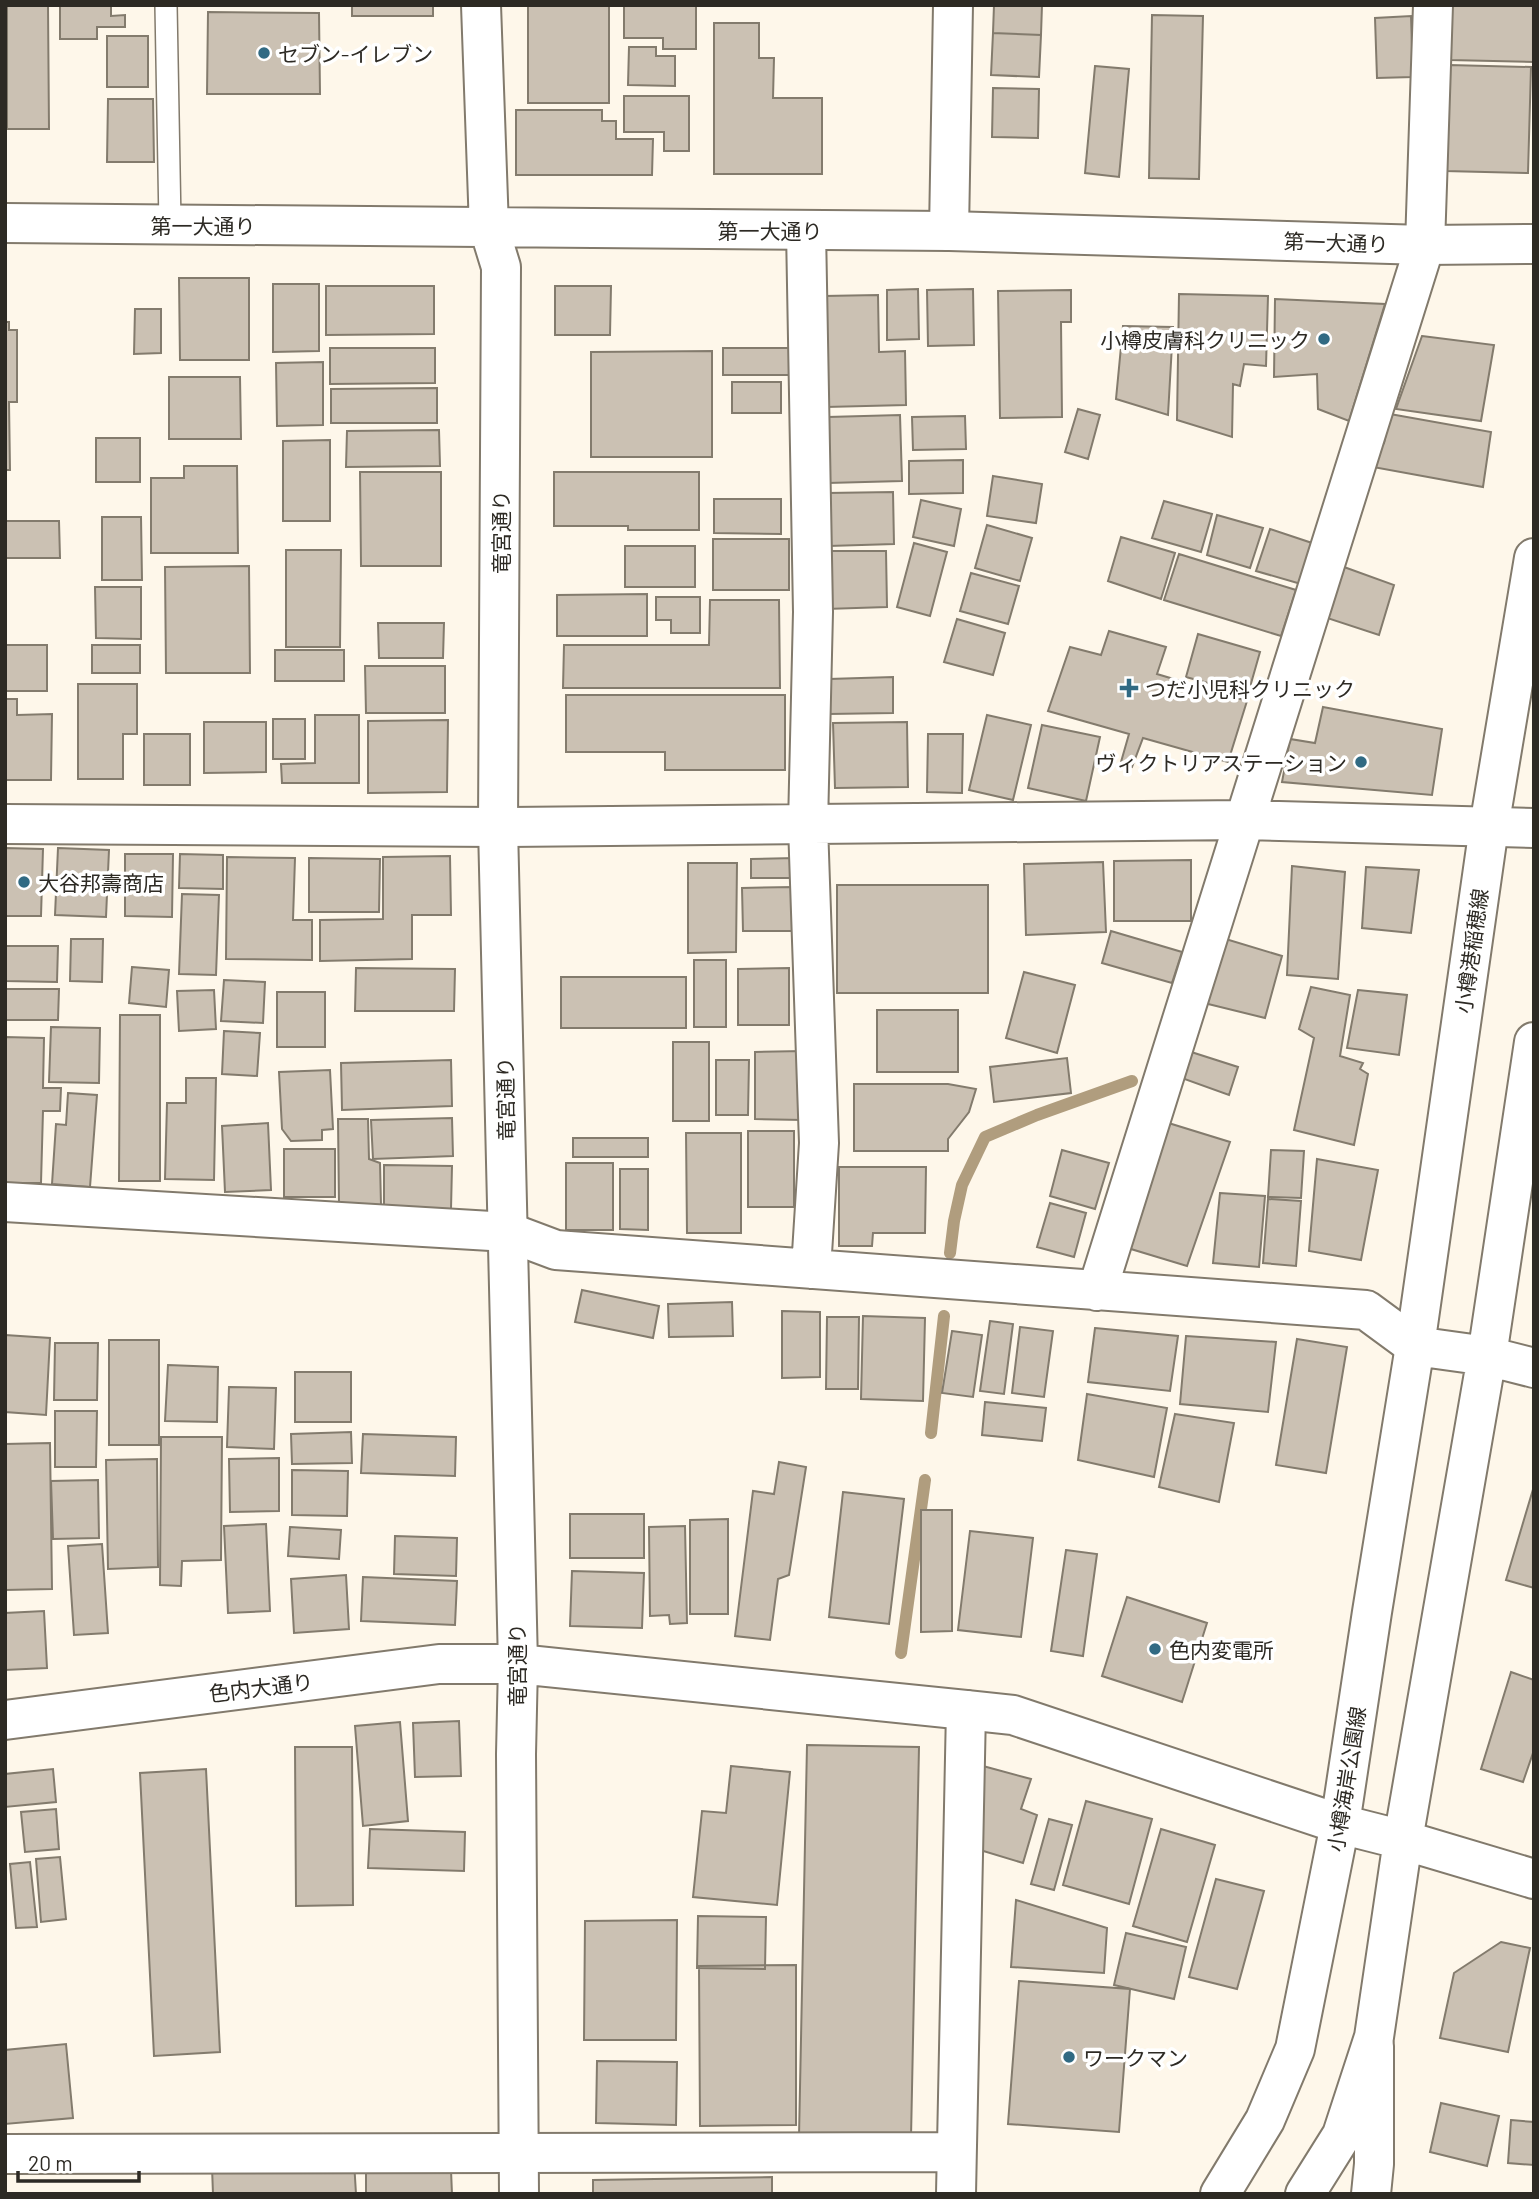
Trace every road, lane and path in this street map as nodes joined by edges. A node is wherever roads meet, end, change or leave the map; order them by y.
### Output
1 (166, 5) edge
2 (481, 5) edge
3 (953, 5) edge
4 (1433, 5) edge
5 (5, 223) edge
6 (170, 224) junction
7 (489, 228) junction
8 (806, 230) junction
9 (949, 231) junction
10 (1534, 244) edge
11 (1425, 245) junction
12 (1534, 558) edge
13 (1243, 820) junction
14 (5, 824) edge
15 (808, 825) junction
16 (498, 827) junction
17 (1489, 827) junction
18 (1534, 828) edge
19 (1534, 1042) edge
20 (5, 1202) edge
21 (508, 1232) junction
22 (811, 1269) junction
23 (1097, 1291) junction
24 (1415, 1346) junction
25 (1487, 1356) junction
26 (1534, 1368) edge
27 (518, 1664) junction
28 (966, 1710) junction
29 (5, 1720) edge
30 (1340, 1824) junction
31 (1403, 1840) junction
32 (1534, 1879) edge
33 (1374, 2036) junction
34 (520, 2151) junction
35 (956, 2152) junction
36 (5, 2154) edge
37 (519, 2194) edge
38 (956, 2194) edge
39 (1220, 2194) edge
40 (1305, 2194) edge
41 (1371, 2194) edge

1 - 6 lane
2 - 7 street, 竜宮通り
3 - 9 street
4 - 11 street
5 - 6 street, 第一大通り
6 - 7 street, 第一大通り
7 - 8 street, 第一大通り
7 - 16 street, 竜宮通り
8 - 9 street, 第一大通り
8 - 15 street
9 - 11 street, 第一大通り
10 - 11 street, 第一大通り
11 - 13 street
12 - 17 street, 小樽港稲穂線
13 - 15 street
13 - 17 street
13 - 23 street
14 - 16 street
15 - 16 street
15 - 22 street
16 - 21 street, 竜宮通り
17 - 18 street
17 - 24 street, 小樽港稲穂線
19 - 25 street
20 - 21 street
21 - 22 street
21 - 27 street, 竜宮通り
22 - 23 street
23 - 24 street
24 - 25 street
24 - 30 street, 小樽海岸公園線
25 - 26 street
25 - 31 street
27 - 28 street, 色内大通り
27 - 29 street, 色内大通り
27 - 34 street, 竜宮通り
28 - 30 street, 色内大通り
28 - 35 street
30 - 31 street, 色内大通り
30 - 39 street, 小樽海岸公園線
31 - 32 street, 色内大通り
31 - 33 street
33 - 40 street
33 - 41 street
34 - 35 street
34 - 36 street
34 - 37 street, 竜宮通り
35 - 38 street

